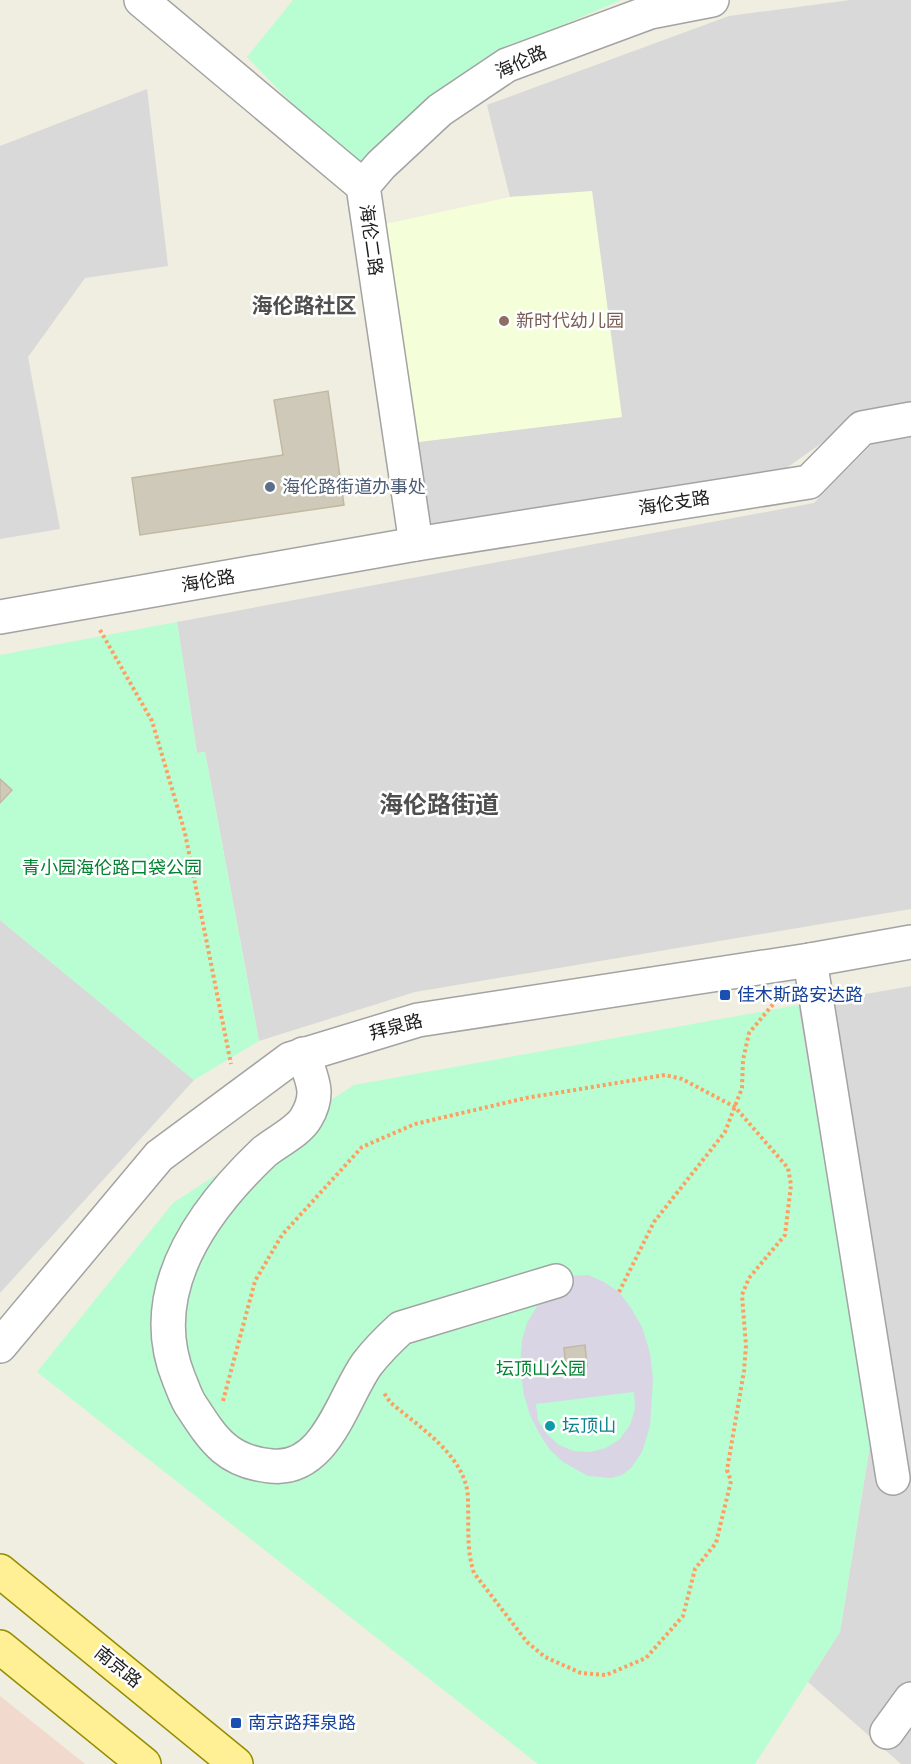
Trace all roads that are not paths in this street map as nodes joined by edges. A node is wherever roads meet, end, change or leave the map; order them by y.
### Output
1 (141, 0) edge
2 (712, 0) edge
3 (363, 186) junction
4 (911, 419) edge
5 (416, 544) junction
6 (0, 617) edge
7 (911, 942) edge
8 (810, 960) junction
9 (303, 1054) junction
10 (556, 1281) dead end
11 (0, 1346) edge
12 (893, 1478) dead end
13 (0, 1570) edge
14 (0, 1647) edge
15 (911, 1699) edge
16 (887, 1732) dead end
17 (144, 1764) edge
18 (236, 1764) edge

1 - 3 street, 海伦二路
2 - 3 street, 海伦路
3 - 5 street, 海伦二路
4 - 5 street, 海伦支路
5 - 6 street, 海伦路
7 - 8 street, 拜泉路
8 - 9 street, 拜泉路
8 - 12 street
9 - 10 street
9 - 11 street, 拜泉路
13 - 18 main road, 南京路
14 - 17 main road
15 - 16 street

